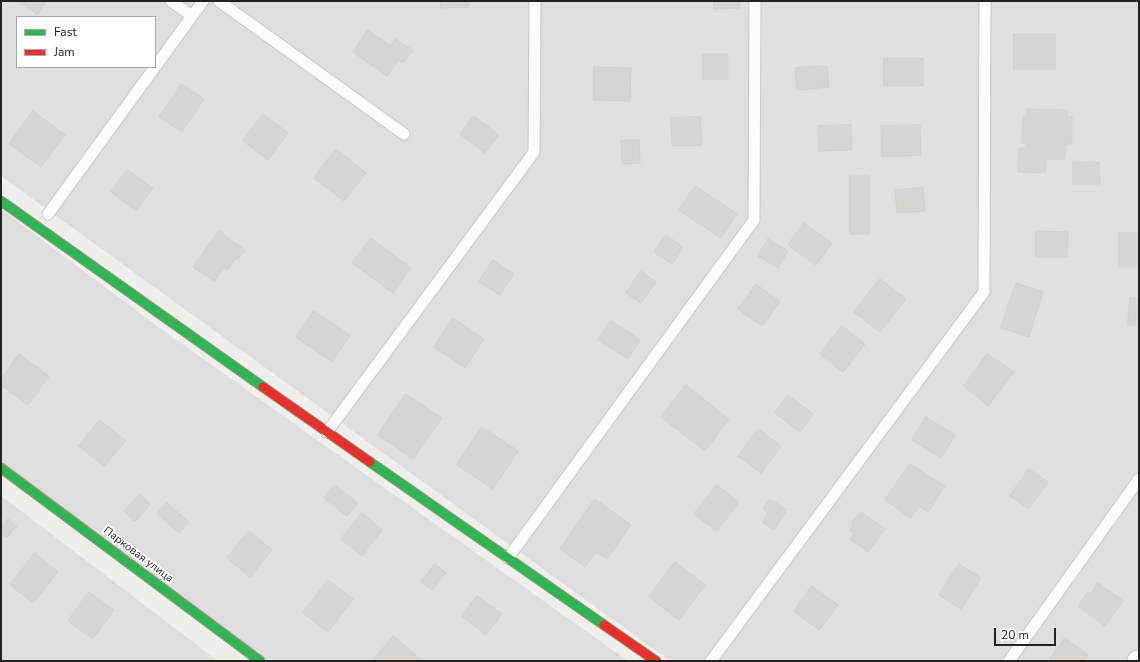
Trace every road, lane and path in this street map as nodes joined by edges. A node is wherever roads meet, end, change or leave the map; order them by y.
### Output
1 (171, 1) edge
2 (203, 1) edge
3 (219, 1) edge
4 (535, 1) edge
5 (755, 1) edge
6 (985, 1) edge
7 (192, 16) junction
8 (156, 66) edge
9 (154, 68) edge
10 (404, 134) dead end
11 (1, 200) edge
12 (48, 214) dead end
13 (327, 432) junction
14 (1, 468) edge
15 (1139, 479) edge
16 (508, 558) junction
17 (260, 661) edge
18 (656, 661) edge
19 (711, 661) edge
20 (1009, 661) edge

1 - 7 lane
2 - 7 lane
3 - 10 lane
4 - 13 lane
5 - 16 lane
6 - 19 lane
7 - 8 lane
9 - 12 lane
11 - 13 street
13 - 16 street
14 - 17 street, Парковая улица
15 - 20 lane
16 - 18 street

